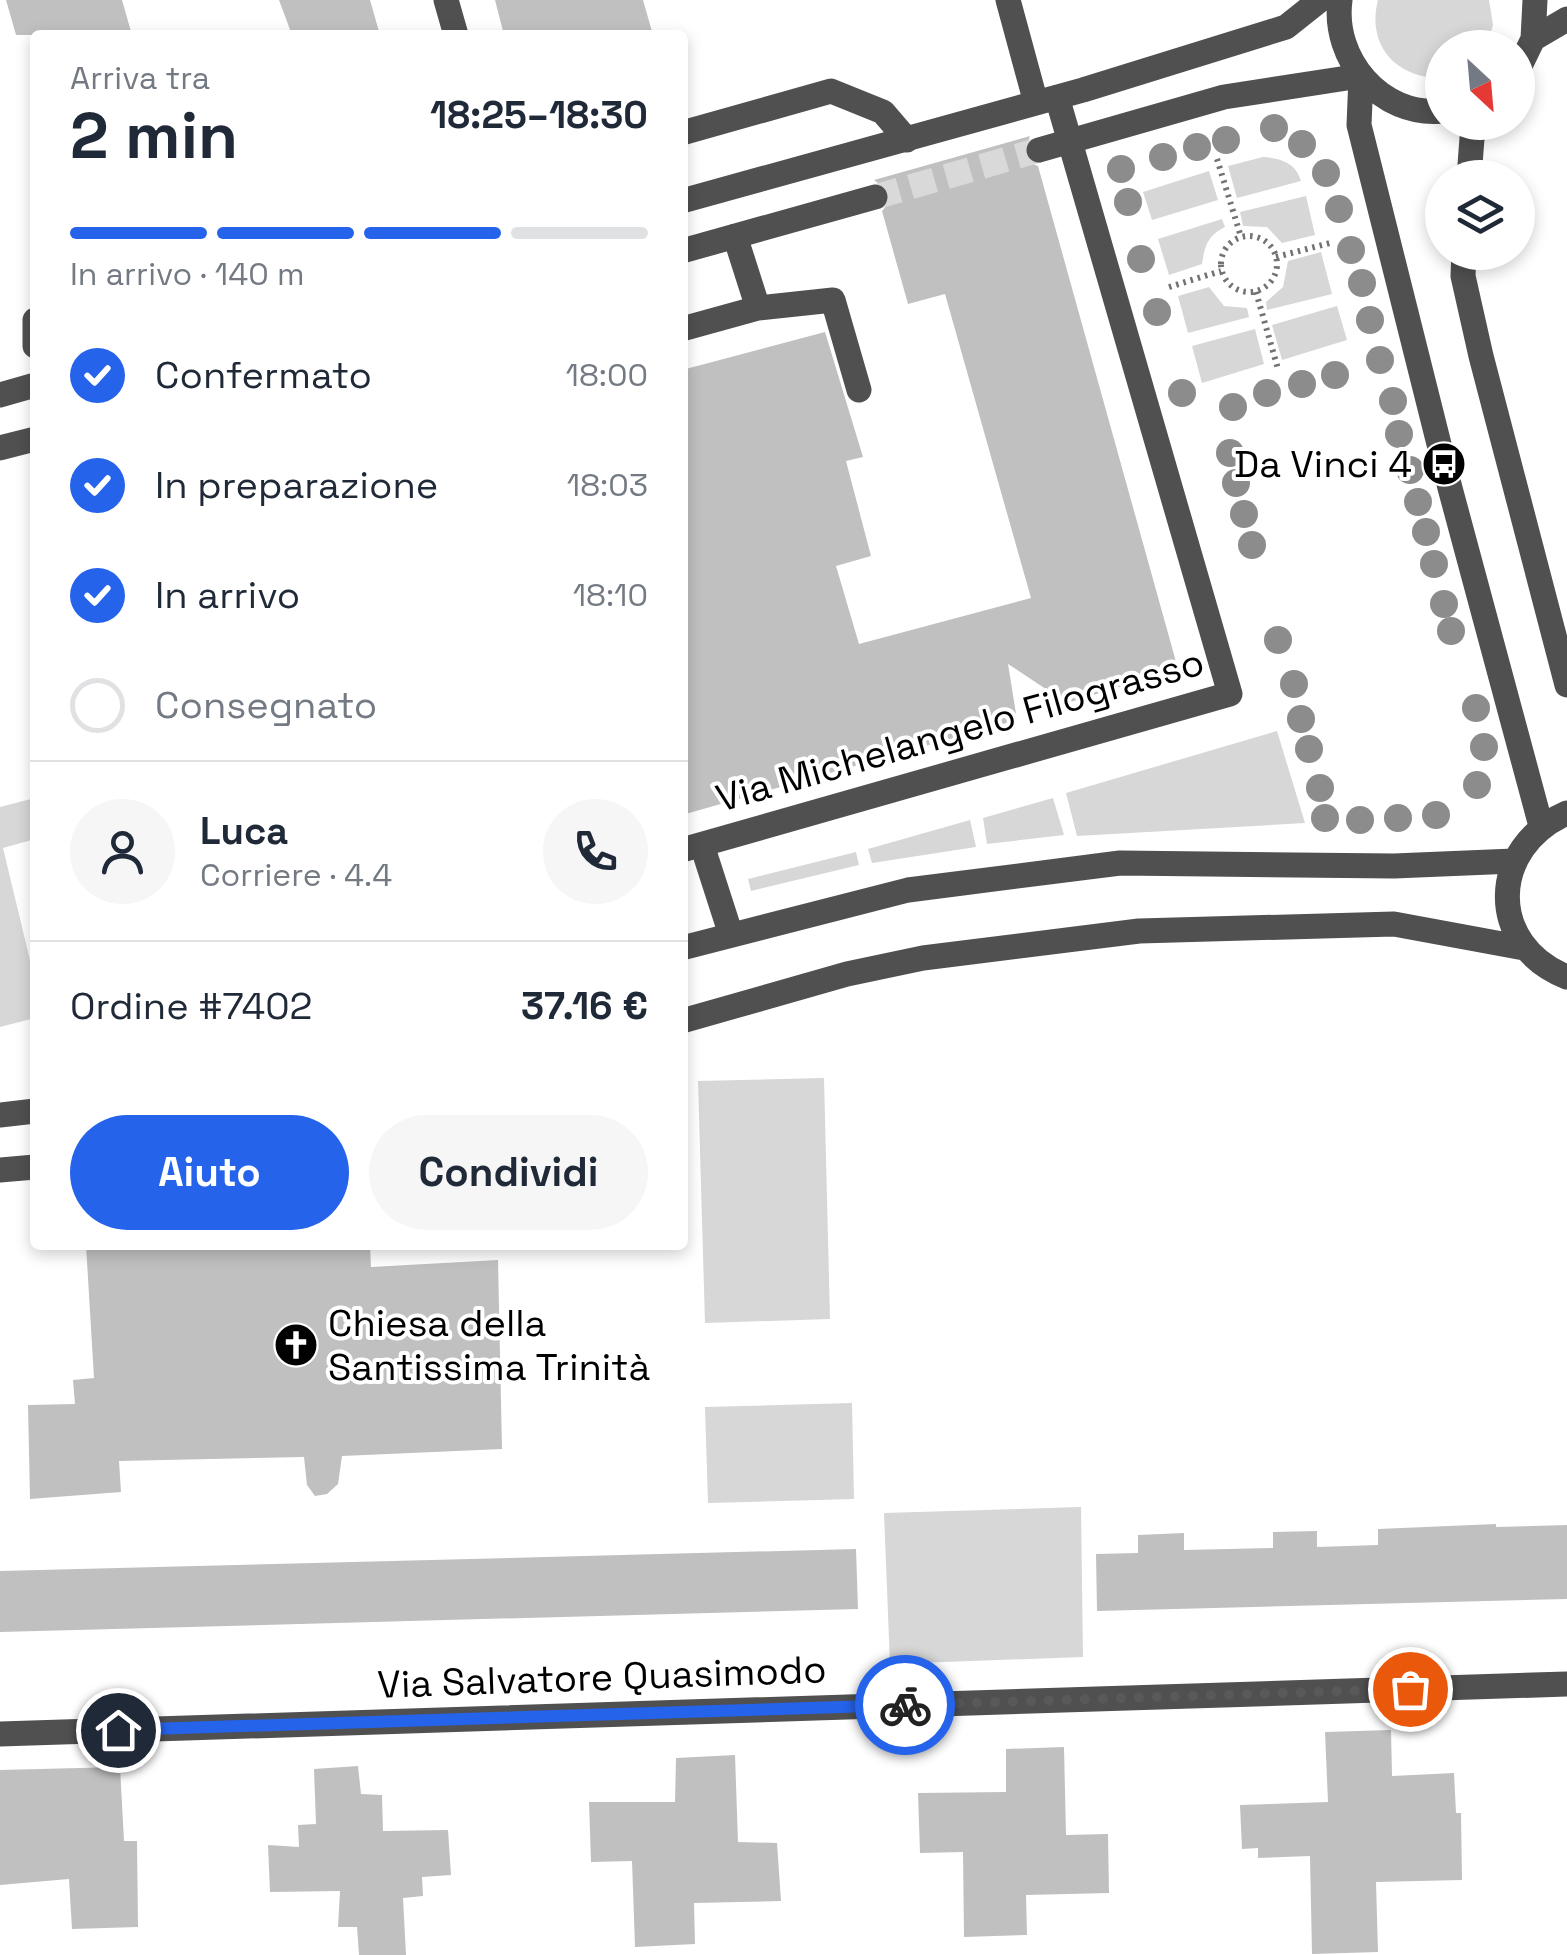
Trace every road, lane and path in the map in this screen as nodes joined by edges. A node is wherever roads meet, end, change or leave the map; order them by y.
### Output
1 (446, 0) edge
2 (1008, 0) edge
3 (1320, 0) edge
4 (1340, 0) edge
5 (1535, 0) edge
6 (1567, 18) edge
7 (455, 30) edge
8 (1533, 30) edge
9 (1535, 38) edge
10 (1360, 76) junction
11 (1046, 100) junction
12 (1425, 110) edge
13 (688, 131) edge
14 (907, 140) junction
15 (1067, 142) junction
16 (1039, 150) tunnel mouth
17 (1217, 158) dead end
18 (875, 197) tunnel mouth
19 (688, 199) edge
20 (735, 236) junction
21 (1241, 237) junction
22 (1330, 243) dead end
23 (688, 249) edge
24 (1276, 257) junction
25 (1463, 270) edge
26 (1221, 271) junction
27 (1169, 287) dead end
28 (1256, 292) junction
29 (758, 308) junction
30 (688, 326) edge
31 (1278, 369) dead end
32 (30, 386) edge
33 (859, 390) dead end
34 (0, 395) edge
35 (30, 444) edge
36 (0, 448) edge
37 (1567, 684) edge
38 (1567, 813) edge
39 (1541, 826) junction
40 (692, 847) edge
41 (1514, 861) junction
42 (731, 935) junction
43 (688, 946) edge
44 (1524, 948) junction
45 (1559, 974) edge
46 (1567, 1000) edge
47 (688, 1019) edge
48 (30, 1112) edge
49 (0, 1116) edge
50 (30, 1167) edge
51 (0, 1170) edge
52 (1567, 1684) edge
53 (0, 1734) edge

1 - 7 street
2 - 11 street
3 - 11 street
4 - 10 street
5 - 8 street
6 - 9 street
10 - 12 street
10 - 15 street
10 - 39 street
11 - 14 street
11 - 15 street
13 - 14 street
14 - 19 street
15 - 16 street
15 - 40 street, Via Michelangelo Filograsso
17 - 21 path
18 - 20 street
20 - 23 street
20 - 29 street
21 - 24 path
21 - 26 path
22 - 24 path
24 - 28 path
25 - 37 street
26 - 27 path
26 - 28 path
28 - 31 path
29 - 30 street
29 - 33 street
32 - 34 street
35 - 36 street
38 - 39 street
39 - 41 street
40 - 42 street
41 - 42 street
41 - 44 street
42 - 43 street
44 - 45 street
44 - 47 street
45 - 46 street
48 - 49 street
50 - 51 street
52 - 53 street, Via Salvatore Quasimodo

